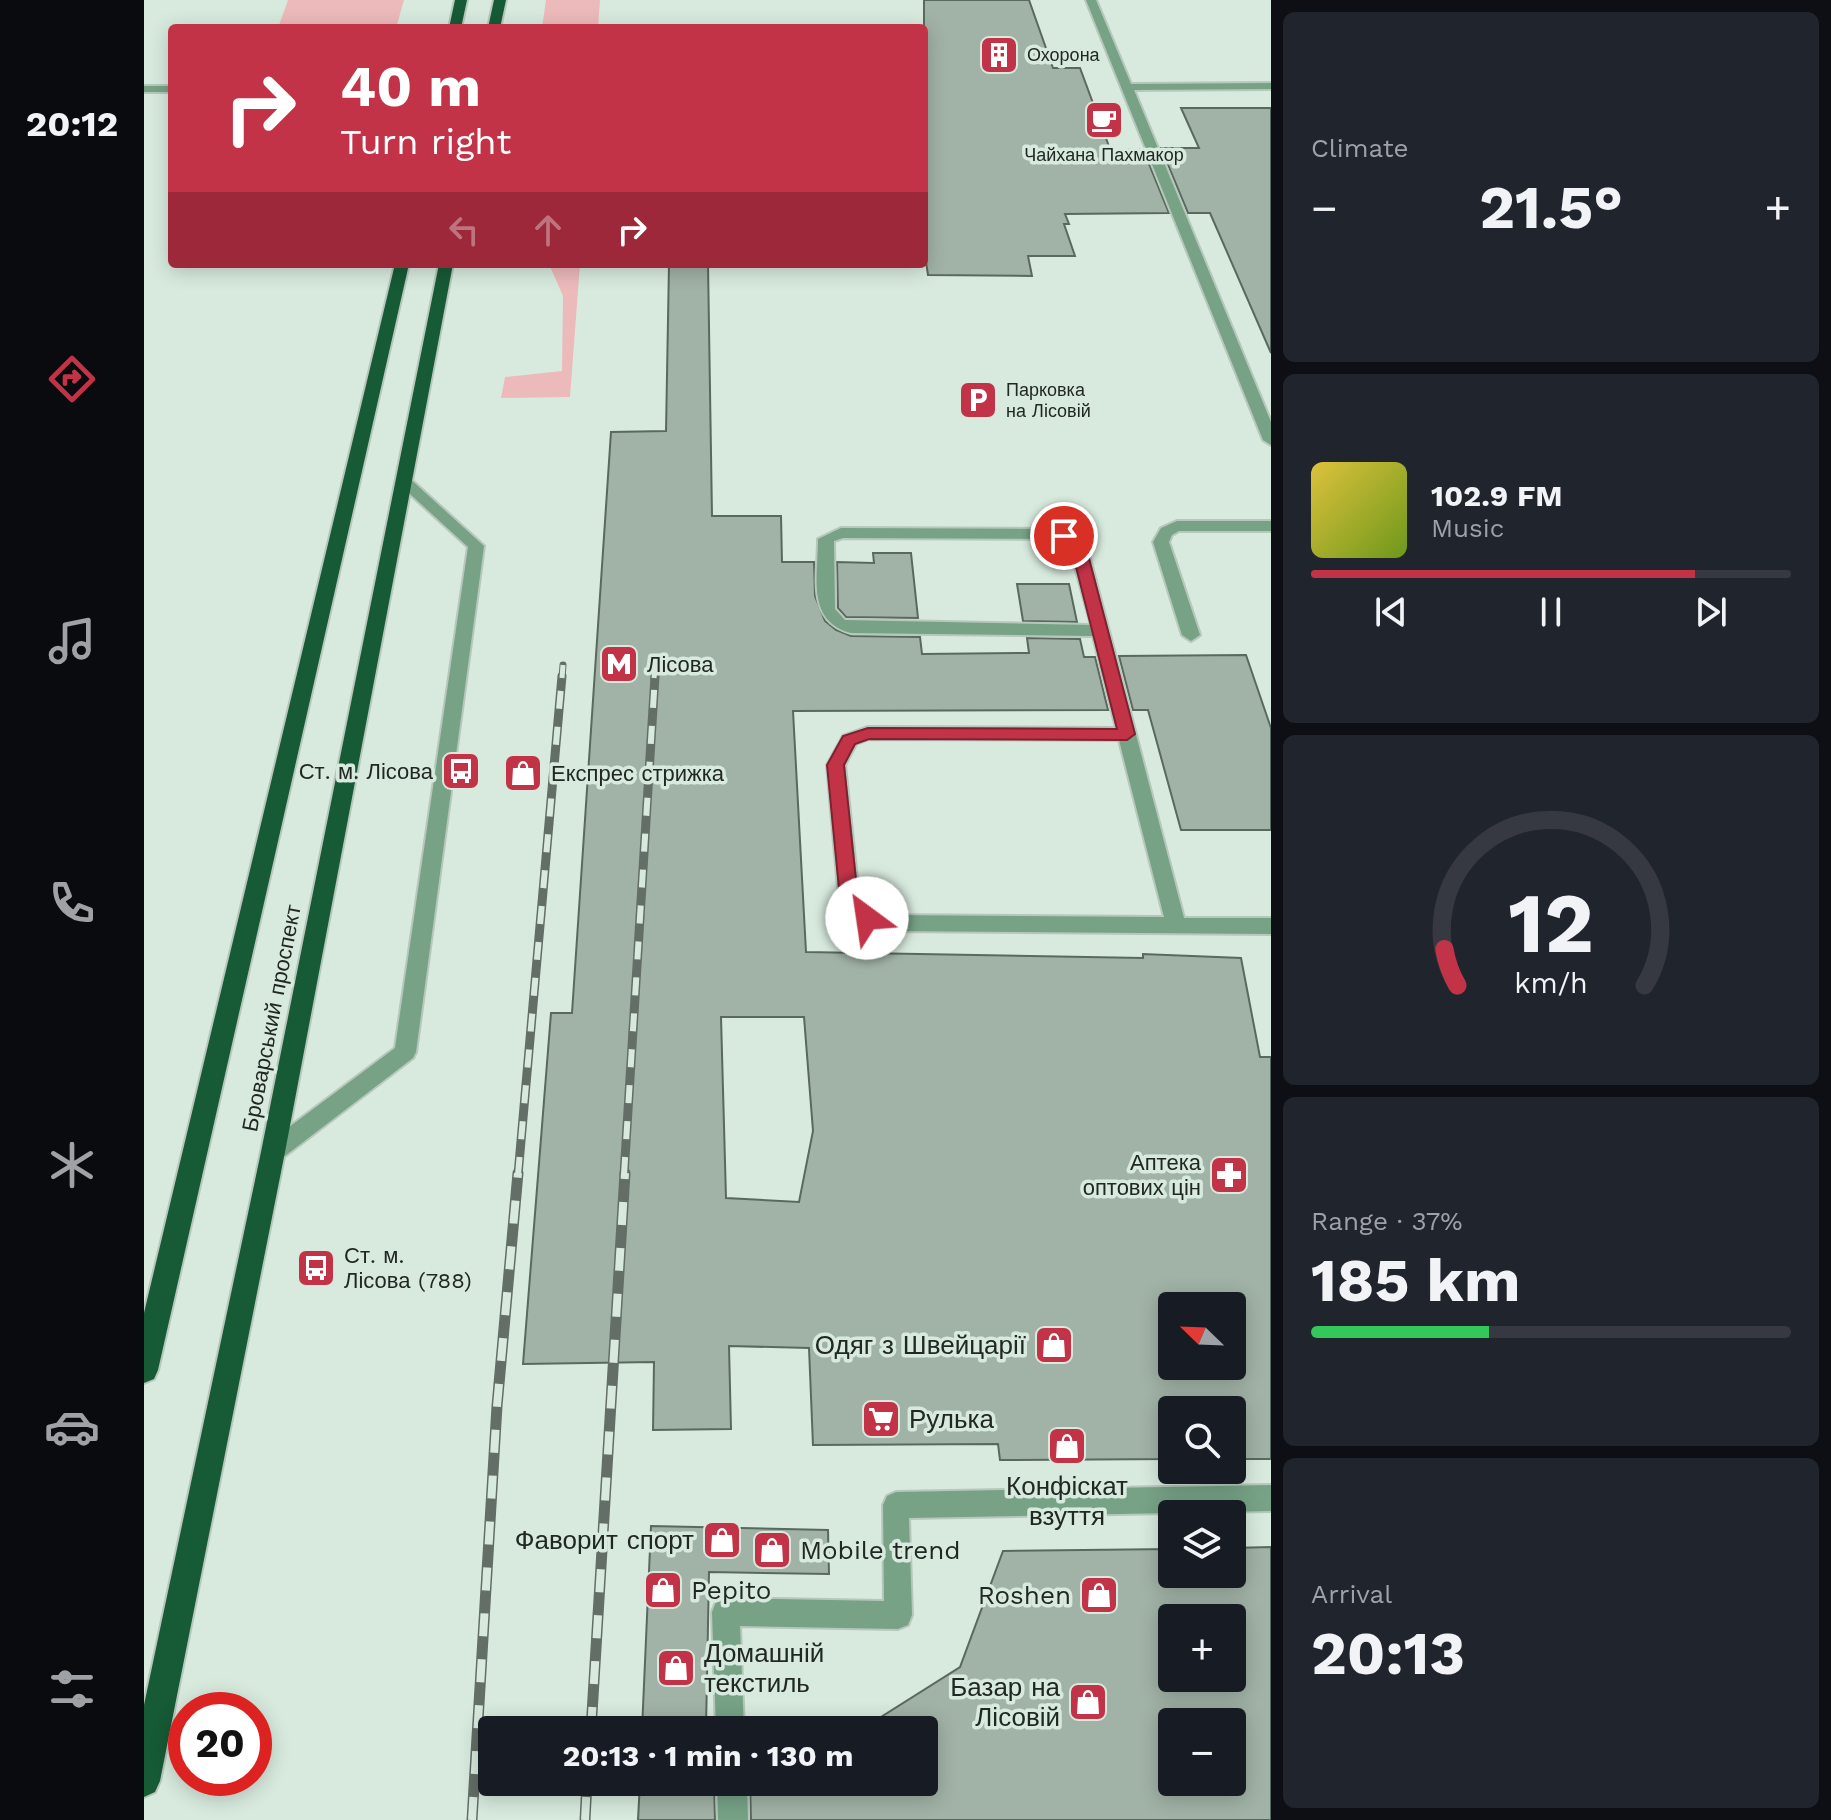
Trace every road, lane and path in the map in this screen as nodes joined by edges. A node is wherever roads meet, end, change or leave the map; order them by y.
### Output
1 (461, 0) edge
2 (500, 0) edge
3 (1091, 0) edge
4 (456, 24) edge
5 (495, 24) edge
6 (1271, 86) edge
7 (1126, 87) junction
8 (144, 89) edge
9 (168, 89) edge
10 (401, 268) edge
11 (445, 268) edge
12 (1271, 440) edge
13 (403, 480) junction
14 (1271, 526) edge
15 (1100, 631) junction
16 (1191, 635) dead end
17 (1127, 734) junction
18 (1176, 925) junction
19 (1271, 926) edge
20 (273, 1152) junction
21 (144, 1370) edge
22 (1271, 1498) edge
23 (730, 1716) edge
24 (144, 1781) edge
25 (732, 1796) edge
26 (733, 1820) edge

1 - 4 highway
2 - 5 highway
3 - 7 street
6 - 7 street
7 - 12 street
8 - 9 street
10 - 21 highway, Броварський проспект
11 - 13 highway, Броварський проспект
13 - 20 highway, Броварський проспект
13 - 20 street
14 - 16 street
15 - 15 street
15 - 17 street
17 - 18 street
17 - 18 street
18 - 19 street
20 - 24 highway, Броварський проспект
22 - 23 street
25 - 26 street

